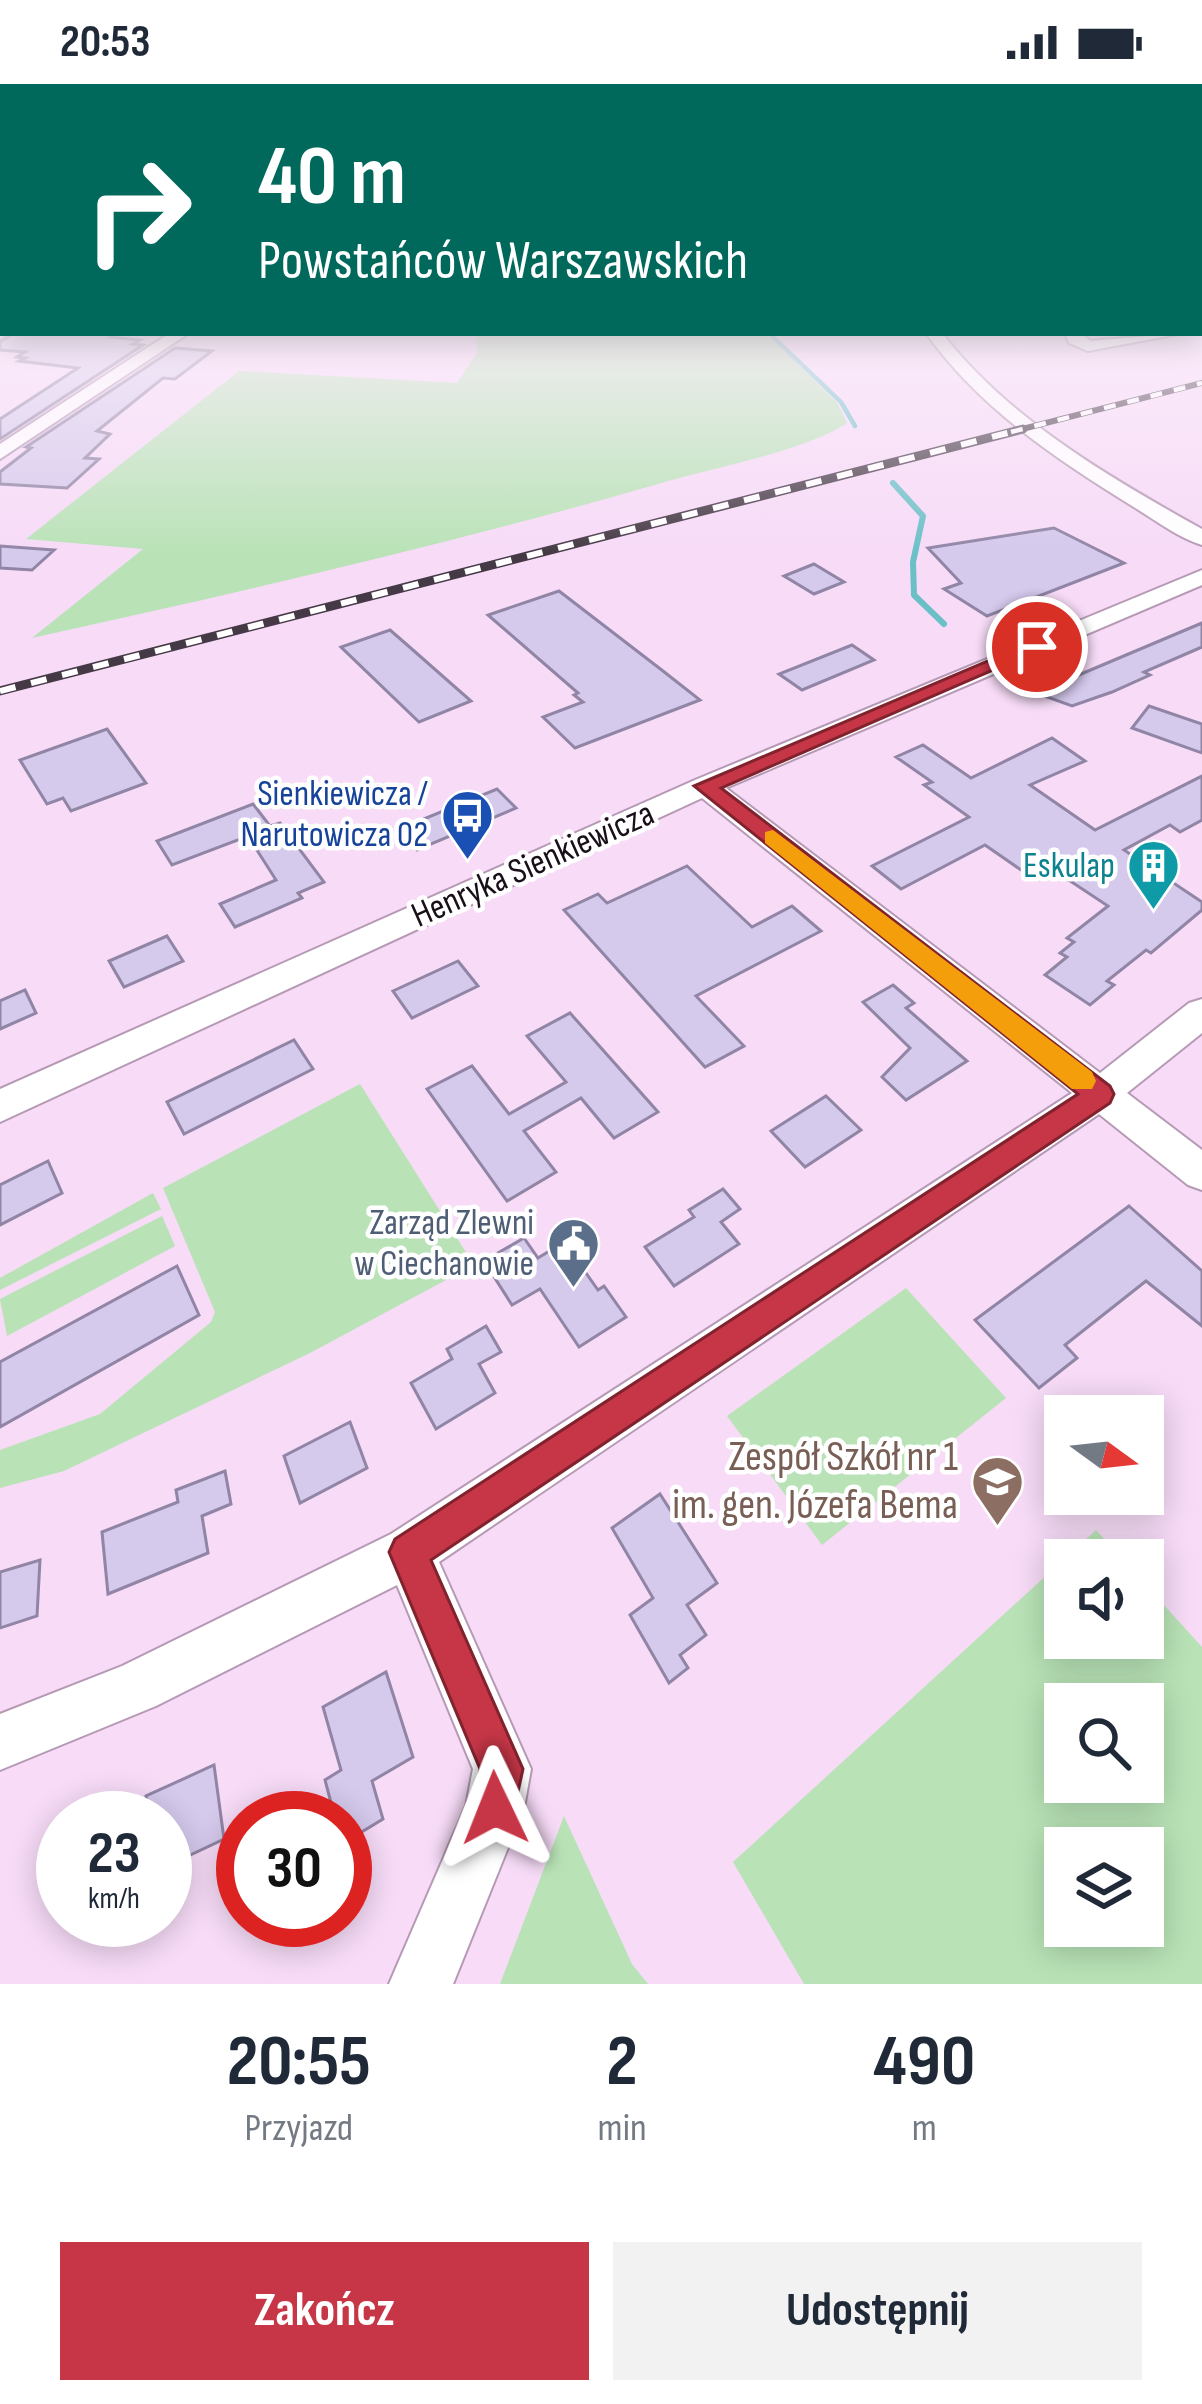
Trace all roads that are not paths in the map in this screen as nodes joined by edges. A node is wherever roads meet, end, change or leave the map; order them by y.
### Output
1 (114, 378) edge
2 (972, 378) edge
3 (0, 453) edge
4 (1202, 538) edge
5 (1202, 577) edge
6 (705, 786) junction
7 (1202, 1013) edge
8 (1100, 1094) junction
9 (0, 1106) edge
10 (1202, 1173) edge
11 (409, 1552) junction
12 (0, 1742) edge
13 (421, 1984) edge

1 - 3 street
2 - 4 street
5 - 6 street, Henryka Sienkiewicza
6 - 8 street
6 - 9 street, Henryka Sienkiewicza
7 - 8 street
8 - 10 street
8 - 11 street
11 - 12 street
11 - 13 street

